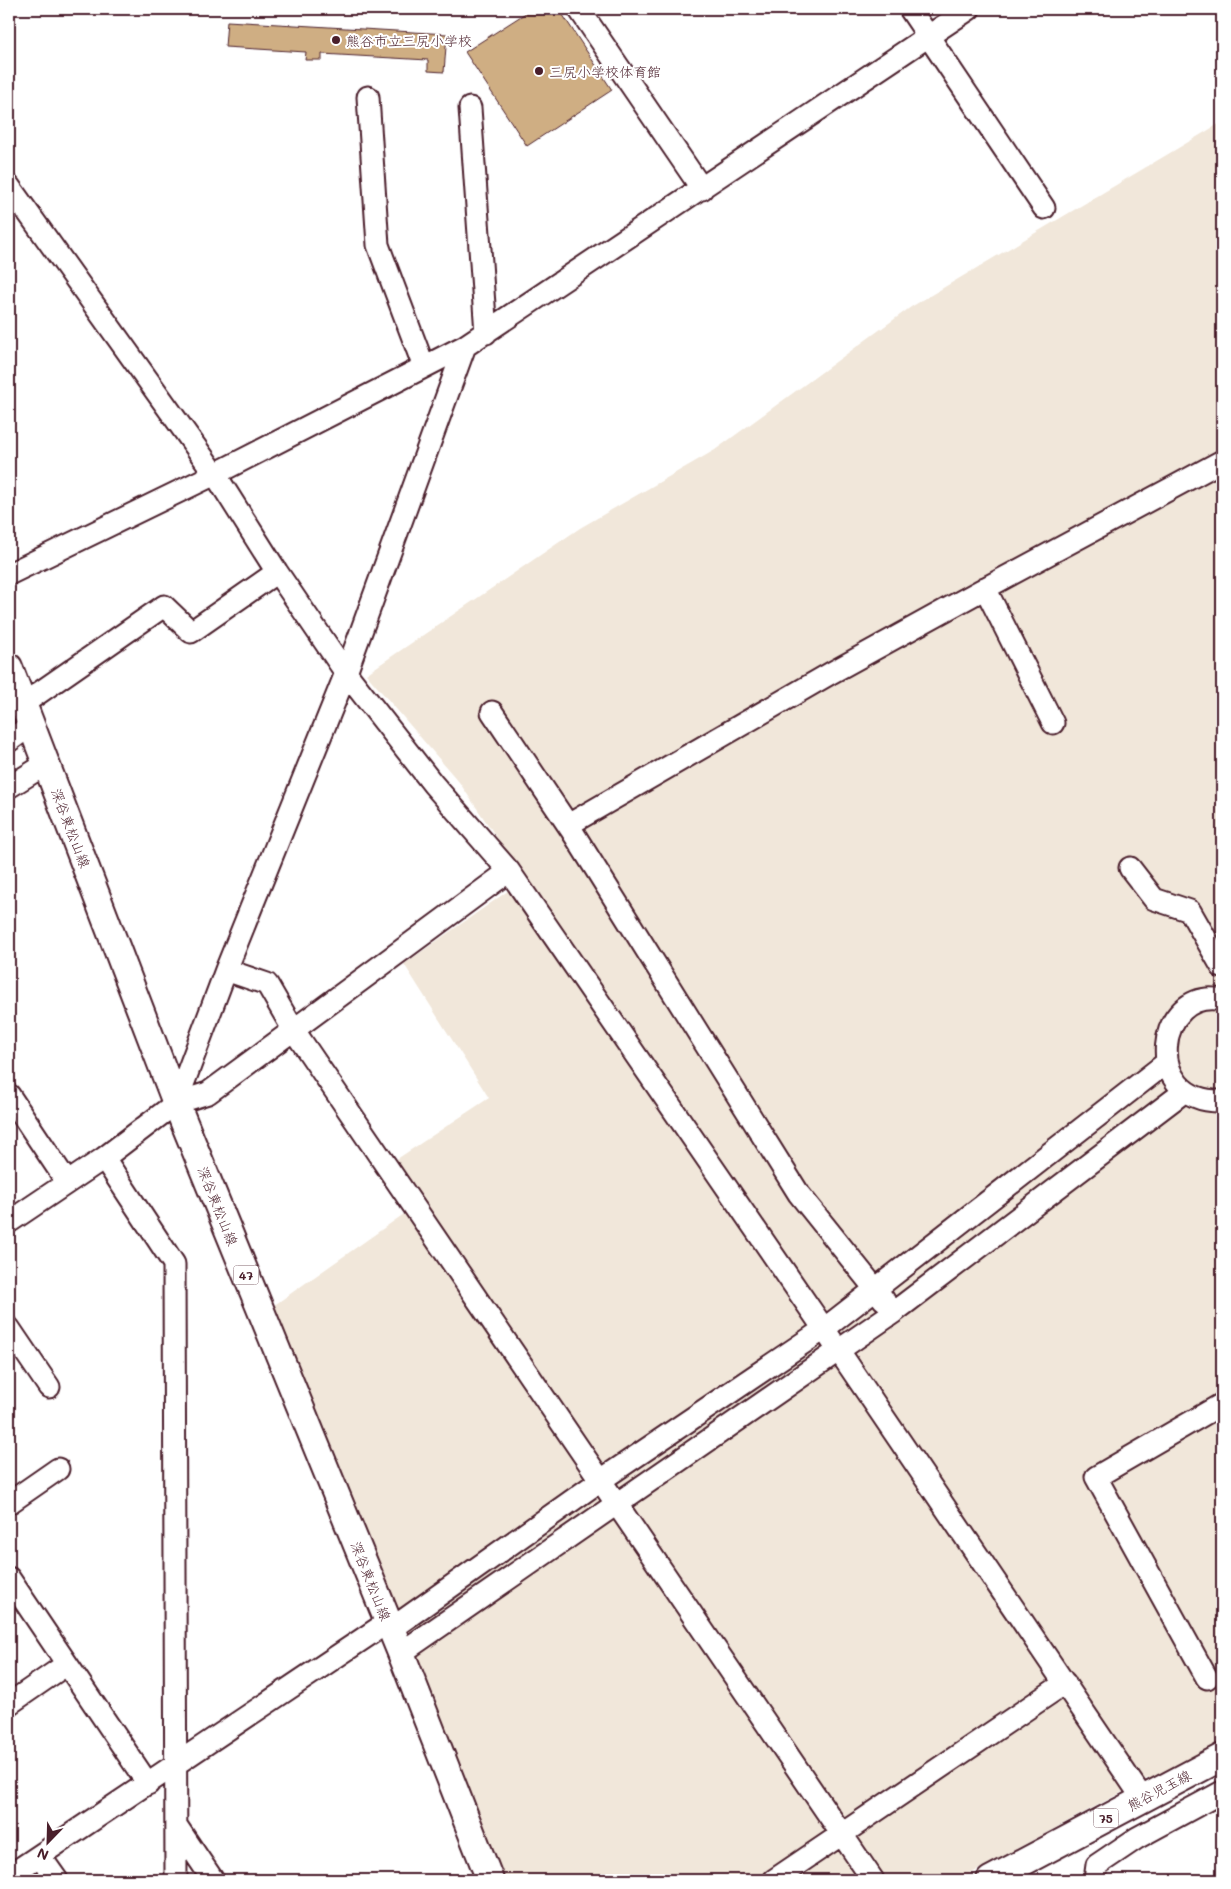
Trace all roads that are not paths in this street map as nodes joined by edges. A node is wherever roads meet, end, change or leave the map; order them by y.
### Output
1 (579, 9) edge
2 (910, 9) edge
3 (969, 9) edge
4 (928, 36) junction
5 (368, 97) dead end
6 (470, 108) dead end
7 (9, 186) edge
8 (702, 189) junction
9 (1044, 208) dead end
10 (486, 333) junction
11 (465, 346) junction
12 (424, 367) junction
13 (1222, 461) edge
14 (215, 474) junction
15 (277, 572) junction
16 (9, 574) edge
17 (985, 588) junction
18 (9, 668) edge
19 (346, 673) junction
20 (492, 712) dead end
21 (27, 715) junction
22 (1053, 723) dead end
23 (9, 741) edge
24 (46, 764) junction
25 (9, 787) edge
26 (568, 825) junction
27 (1130, 868) dead end
28 (509, 871) junction
29 (1222, 967) edge
30 (226, 970) junction
31 (1221, 994) edge
32 (293, 1029) junction
33 (1166, 1063) junction
34 (1185, 1091) junction
35 (9, 1095) edge
36 (1222, 1100) edge
37 (176, 1103) junction
38 (104, 1158) junction
39 (67, 1182) junction
40 (9, 1222) edge
41 (876, 1290) junction
42 (894, 1312) junction
43 (9, 1328) edge
44 (824, 1329) junction
45 (839, 1351) junction
46 (49, 1387) dead end
47 (1222, 1404) edge
48 (58, 1469) dead end
49 (601, 1480) junction
50 (9, 1503) edge
51 (617, 1504) junction
52 (9, 1578) edge
53 (393, 1634) junction
54 (67, 1664) junction
55 (1207, 1678) dead end
56 (1065, 1684) junction
57 (9, 1704) edge
58 (1222, 1757) edge
59 (175, 1766) junction
60 (148, 1784) junction
61 (1222, 1792) edge
62 (1143, 1799) junction
63 (176, 1826) junction
64 (841, 1836) junction
65 (40, 1856) junction
66 (9, 1876) edge
67 (57, 1880) edge
68 (176, 1880) edge
69 (213, 1880) edge
70 (490, 1880) edge
71 (774, 1880) edge
72 (873, 1880) edge
73 (990, 1880) edge
74 (1096, 1880) edge

1 - 8 street
2 - 4 street
3 - 4 street
4 - 8 street
4 - 9 street
5 - 12 street
6 - 10 street
7 - 14 street
8 - 10 street
10 - 11 street
11 - 12 street
11 - 19 street
12 - 14 street
13 - 17 street
14 - 15 street
14 - 16 street
15 - 19 street
15 - 21 street
17 - 22 street
17 - 26 street
18 - 21 main road, 深谷東松山線 / 47
19 - 28 street
19 - 30 street
20 - 26 street
21 - 23 street
21 - 24 main road, 深谷東松山線 / 47
24 - 25 street
24 - 37 main road, 深谷東松山線 / 47
26 - 41 street
27 - 29 street
28 - 32 street
28 - 44 street
30 - 32 street
30 - 37 street
31 - 33 street
32 - 37 street
32 - 49 street
33 - 34 street
33 - 41 street
34 - 36 street
34 - 42 street
35 - 39 street
37 - 38 street
37 - 53 main road, 深谷東松山線 / 47
38 - 39 street
38 - 59 street
39 - 40 street
41 - 42 street
41 - 44 street
42 - 45 street
43 - 46 street
44 - 45 street
44 - 49 street
45 - 51 street
45 - 56 street
47 - 55 street
48 - 50 street
49 - 51 street
49 - 53 street
51 - 53 street
51 - 64 street
52 - 54 street
53 - 59 street
53 - 70 main road, 深谷東松山線 / 47
54 - 57 street
54 - 60 street
56 - 62 street
56 - 64 street
58 - 62 main road, 熊谷児玉線 / 75
59 - 60 street
59 - 63 street
60 - 65 street
61 - 74 street
62 - 73 main road, 熊谷児玉線 / 75
63 - 68 street
63 - 69 street
64 - 71 street
64 - 72 street
65 - 66 street
65 - 67 street

